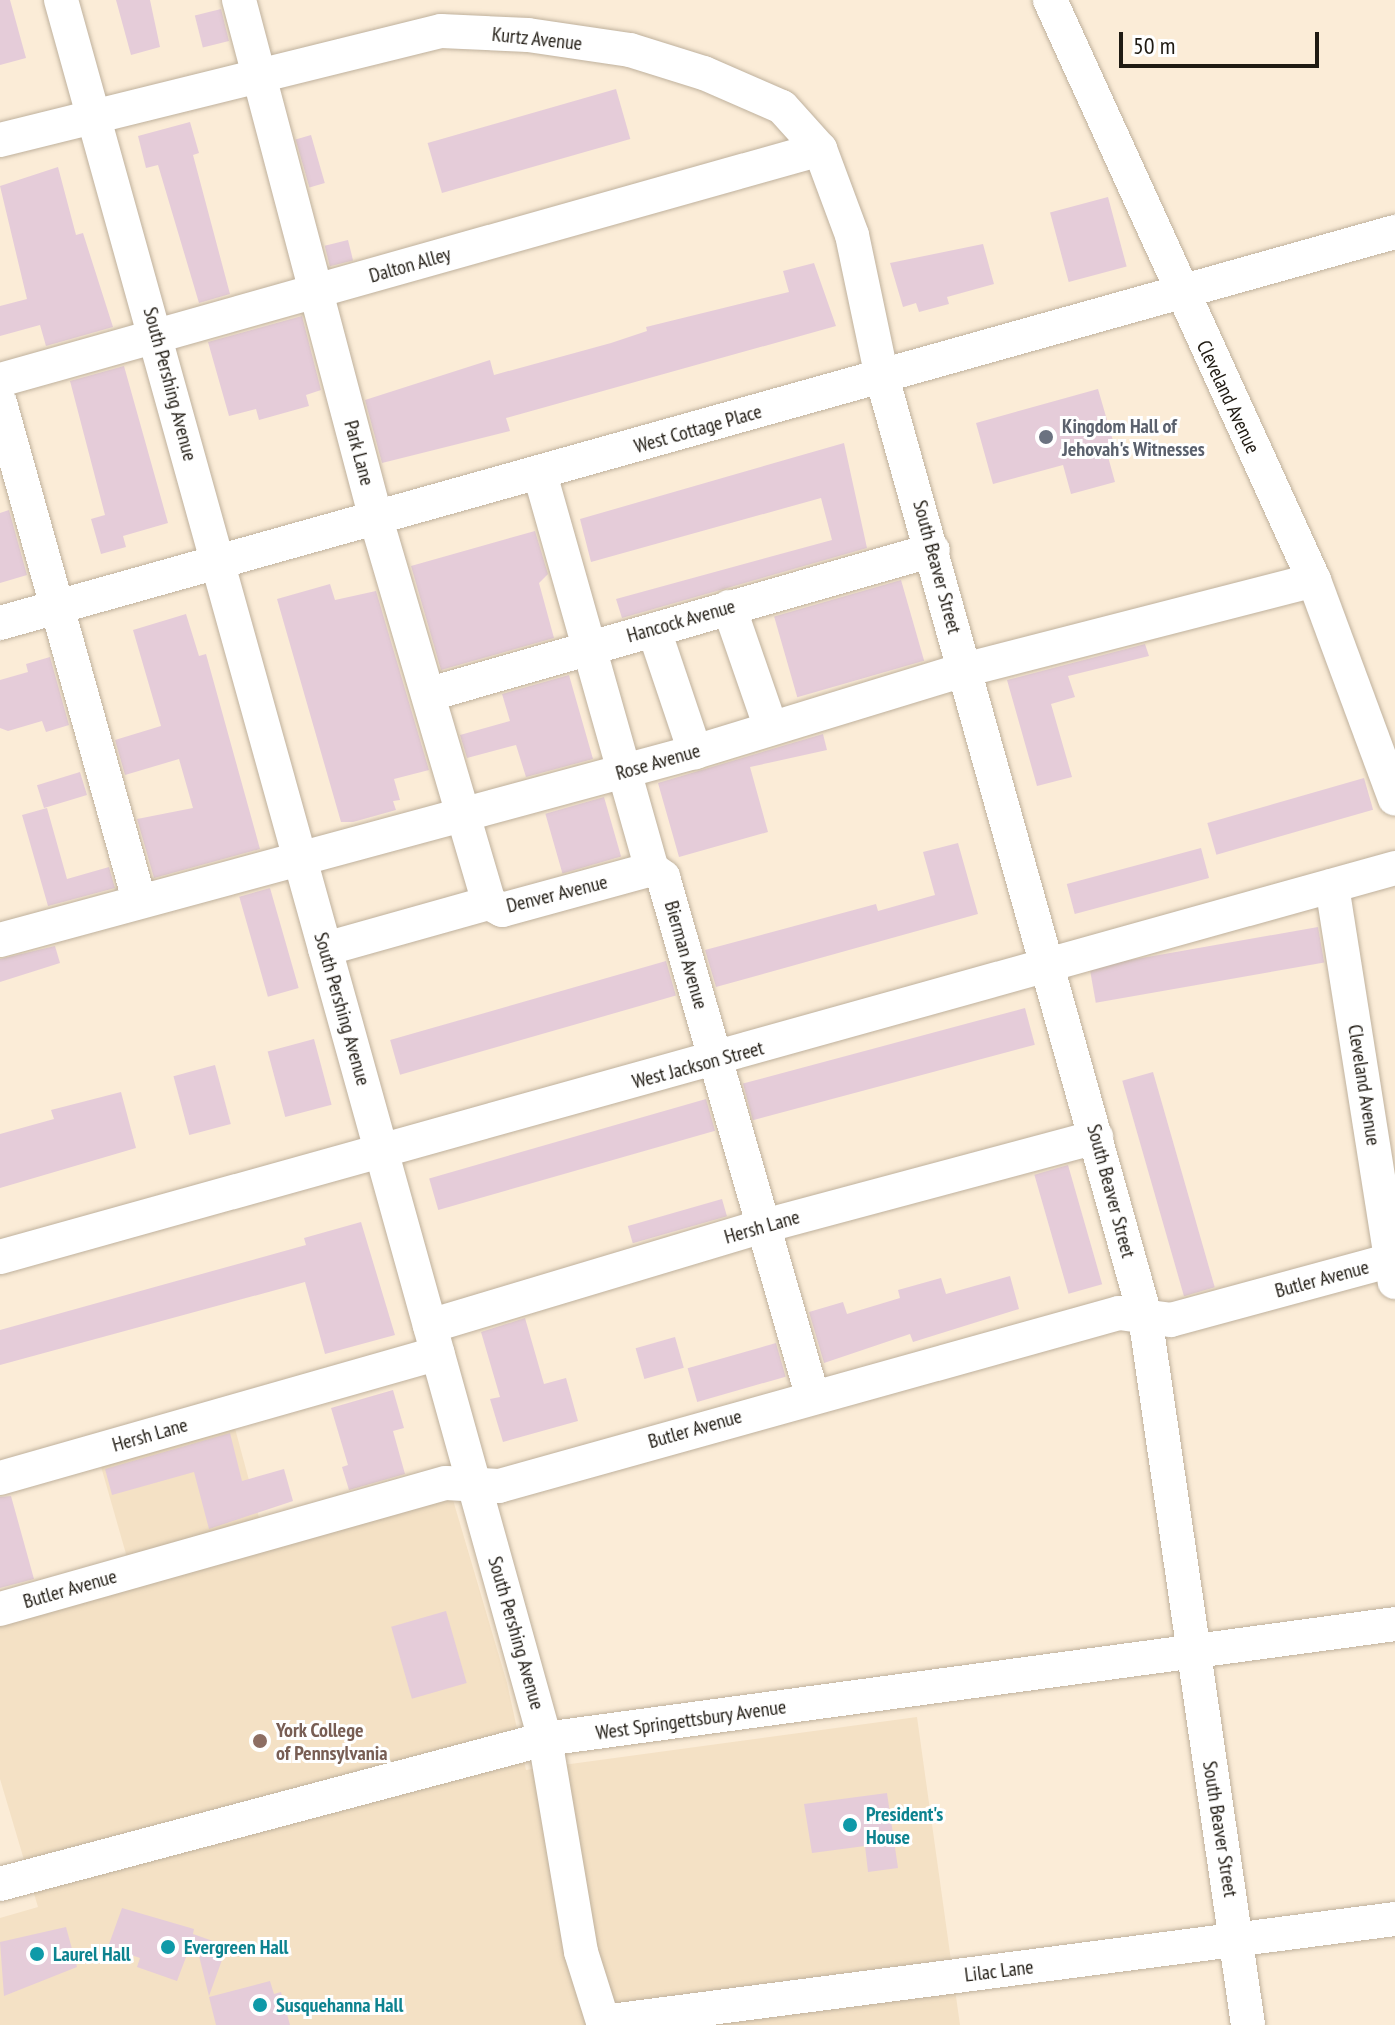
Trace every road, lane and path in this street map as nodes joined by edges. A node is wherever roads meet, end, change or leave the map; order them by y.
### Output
1 (61, 0) edge
2 (239, 0) edge
3 (1050, 0) edge
4 (259, 73) junction
5 (93, 118) junction
6 (0, 140) edge
7 (820, 149) junction
8 (1395, 232) edge
9 (317, 291) junction
10 (1180, 294) junction
11 (159, 338) junction
12 (882, 377) junction
13 (0, 380) edge
14 (0, 403) edge
15 (540, 474) junction
16 (376, 519) junction
17 (933, 550) junction
18 (218, 564) junction
19 (1314, 580) junction
20 (56, 607) junction
21 (729, 607) junction
22 (0, 623) edge
23 (654, 630) junction
24 (591, 647) junction
25 (964, 670) junction
26 (430, 694) junction
27 (771, 728) junction
28 (695, 752) junction
29 (628, 770) junction
30 (1395, 799) edge
31 (465, 816) junction
32 (299, 856) junction
33 (1395, 868) edge
34 (652, 869) junction
35 (1332, 886) junction
36 (139, 900) junction
37 (489, 903) junction
38 (0, 940) edge
39 (325, 949) junction
40 (1048, 964) junction
41 (716, 1061) junction
42 (1096, 1137) junction
43 (381, 1149) junction
44 (764, 1226) junction
45 (0, 1257) edge
46 (1394, 1271) edge
47 (1145, 1316) junction
48 (434, 1340) junction
49 (812, 1395) junction
50 (0, 1478) edge
51 (474, 1485) junction
52 (0, 1609) edge
53 (1395, 1624) edge
54 (1193, 1651) junction
55 (545, 1739) junction
56 (2, 1876) edge
57 (1395, 1919) edge
58 (1237, 1939) junction
59 (604, 2024) edge
60 (1248, 2025) edge

1 - 5 street, South Pershing Avenue
2 - 4 street, Park Lane
3 - 10 street, Cleveland Avenue
4 - 5 street, Kurtz Avenue
4 - 7 street, Kurtz Avenue
4 - 9 street, Park Lane
5 - 6 street, Kurtz Avenue
5 - 11 street, South Pershing Avenue
7 - 9 street, Dalton Alley
7 - 12 street, Kurtz Avenue
8 - 10 street, West Cottage Place
9 - 11 street, Dalton Alley
9 - 16 street, Park Lane
10 - 12 street, West Cottage Place
10 - 19 street, Cleveland Avenue
11 - 13 street, Dalton Alley
11 - 18 street, South Pershing Avenue
12 - 15 street, West Cottage Place
12 - 17 street, South Beaver Street
14 - 20 street
15 - 16 street, West Cottage Place
15 - 24 street, Bierman Avenue
16 - 18 street, West Cottage Place
16 - 26 street, Park Lane
17 - 21 street, Hancock Avenue
17 - 25 street, South Beaver Street
18 - 20 street, West Cottage Place
18 - 32 street, South Pershing Avenue
19 - 25 street, Rose Avenue
19 - 30 street, Cleveland Avenue
20 - 22 street, West Cottage Place
20 - 36 street
21 - 23 street, Hancock Avenue
21 - 27 street
23 - 24 street, Hancock Avenue
23 - 28 street
24 - 26 street, Hancock Avenue
24 - 29 street, Bierman Avenue
25 - 27 street, Rose Avenue
25 - 40 street, South Beaver Street
26 - 31 street, Park Lane
27 - 28 street, Rose Avenue
28 - 29 street, Rose Avenue
29 - 31 street, Rose Avenue
29 - 34 street, Bierman Avenue
31 - 32 street, Rose Avenue
31 - 37 street, Park Lane
32 - 36 street, Rose Avenue
32 - 39 street, South Pershing Avenue
33 - 35 street, West Jackson Street
34 - 37 street, Denver Avenue
34 - 41 street, Bierman Avenue
35 - 40 street, West Jackson Street
35 - 46 street, Cleveland Avenue
36 - 38 street, Rose Avenue
37 - 39 street, Denver Avenue
39 - 43 street, South Pershing Avenue
40 - 41 street, West Jackson Street
40 - 42 street, South Beaver Street
41 - 43 street, West Jackson Street
41 - 44 street, Bierman Avenue
42 - 44 street, Hersh Lane
42 - 47 street, South Beaver Street
43 - 45 street, West Jackson Street
43 - 48 street, South Pershing Avenue
44 - 48 street, Hersh Lane
44 - 49 street, Bierman Avenue
46 - 47 street, Butler Avenue
47 - 49 street, Butler Avenue
47 - 54 street, South Beaver Street
48 - 50 street, Hersh Lane
48 - 51 street, South Pershing Avenue
49 - 51 street, Butler Avenue
51 - 52 street, Butler Avenue
51 - 55 street, South Pershing Avenue
53 - 54 street, West Springettsbury Avenue
54 - 55 street, West Springettsbury Avenue
54 - 58 street, South Beaver Street
55 - 56 street, West Springettsbury Avenue
55 - 59 street, South Pershing Avenue
57 - 58 street, Lilac Lane
58 - 59 street, Lilac Lane
58 - 60 street, South Beaver Street

